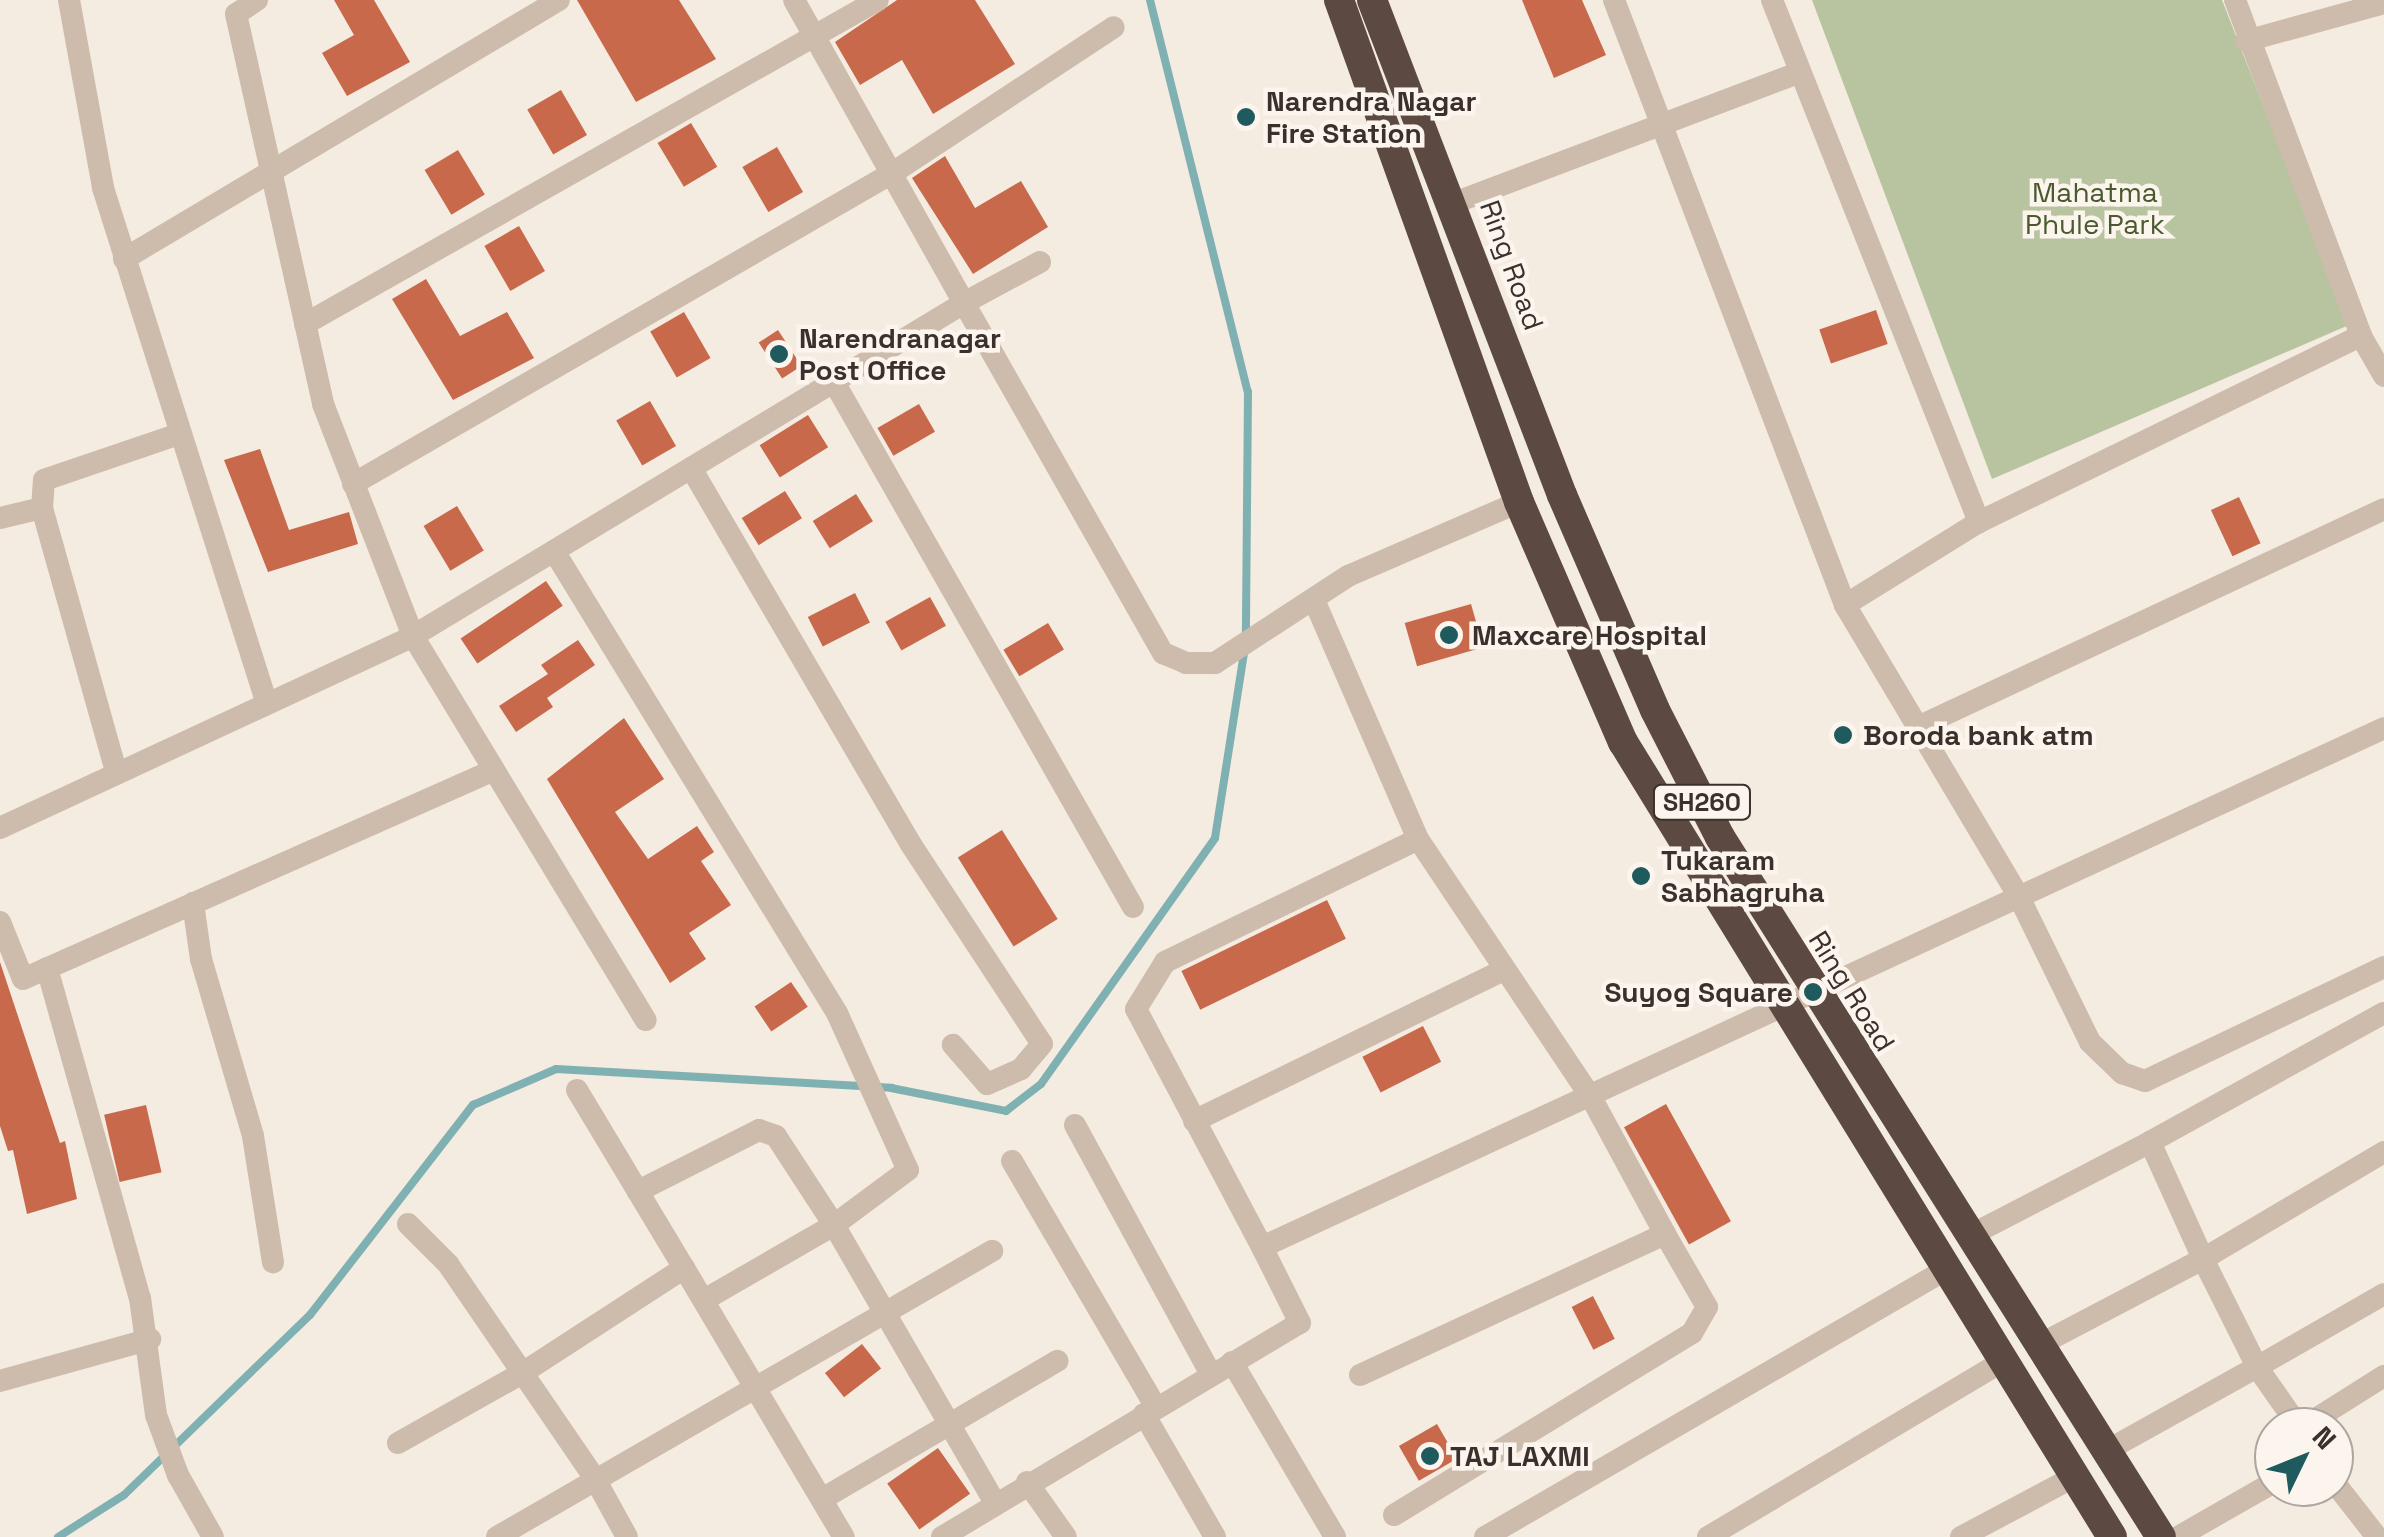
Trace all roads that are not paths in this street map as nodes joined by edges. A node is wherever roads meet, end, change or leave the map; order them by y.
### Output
1 (69, 0) edge
2 (258, 0) edge
3 (560, 0) edge
4 (794, 0) edge
5 (878, 0) edge
6 (1339, 0) edge
7 (1372, 0) edge
8 (1614, 0) edge
9 (1772, 0) edge
10 (2235, 0) edge
11 (2384, 3) edge
12 (234, 7) edge
13 (1114, 27) dead end
14 (817, 38) junction
15 (2246, 41) junction
16 (1798, 73) junction
17 (1662, 125) junction
18 (271, 172) junction
19 (894, 172) junction
20 (1454, 204) junction
21 (124, 258) junction
22 (1040, 262) dead end
23 (964, 303) junction
24 (305, 324) junction
25 (2361, 336) junction
26 (2384, 376) edge
27 (834, 382) junction
28 (179, 434) junction
29 (691, 468) junction
30 (354, 484) junction
31 (1520, 502) junction
32 (42, 508) junction
33 (2384, 510) edge
34 (0, 518) edge
35 (1979, 522) junction
36 (554, 551) junction
37 (1314, 600) junction
38 (1844, 605) junction
39 (413, 636) junction
40 (267, 704) junction
41 (1918, 726) junction
42 (2384, 728) edge
43 (494, 770) junction
44 (117, 774) junction
45 (0, 828) edge
46 (1418, 839) junction
47 (2018, 897) junction
48 (192, 904) junction
49 (1133, 908) dead end
50 (0, 922) edge
51 (2384, 967) edge
52 (46, 968) junction
53 (1505, 969) junction
54 (1813, 992) junction
55 (1783, 1010) junction
56 (2384, 1013) edge
57 (646, 1020) dead end
58 (952, 1044) dead end
59 (577, 1090) dead end
60 (1592, 1099) junction
61 (1194, 1122) junction
62 (1075, 1125) dead end
63 (2150, 1142) junction
64 (2384, 1152) edge
65 (1012, 1161) dead end
66 (638, 1191) junction
67 (408, 1224) dead end
68 (834, 1225) junction
69 (1665, 1234) junction
70 (1969, 1236) junction
71 (1262, 1247) junction
72 (992, 1251) dead end
73 (2202, 1259) junction
74 (273, 1262) dead end
75 (684, 1268) junction
76 (1944, 1270) junction
77 (2384, 1294) edge
78 (704, 1300) junction
79 (891, 1314) junction
80 (150, 1338) junction
81 (2039, 1345) junction
82 (1056, 1361) dead end
83 (1232, 1362) junction
84 (2002, 1362) junction
85 (2256, 1367) junction
86 (524, 1372) junction
87 (1211, 1374) junction
88 (1360, 1375) dead end
89 (2384, 1376) edge
90 (0, 1382) edge
91 (754, 1388) junction
92 (2285, 1407) edge
93 (2333, 1407) edge
94 (1150, 1410) junction
95 (950, 1423) junction
96 (398, 1443) dead end
97 (2106, 1450) junction
98 (594, 1477) junction
99 (2074, 1477) junction
100 (1027, 1482) junction
101 (2254, 1493) edge
102 (822, 1498) junction
103 (995, 1503) junction
104 (2354, 1507) edge
105 (1394, 1515) dead end
106 (213, 1537) edge
107 (496, 1537) edge
108 (627, 1537) edge
109 (844, 1537) edge
110 (942, 1537) edge
111 (1066, 1537) edge
112 (1215, 1537) edge
113 (1336, 1537) edge
114 (1485, 1537) edge
115 (1708, 1537) edge
116 (1961, 1537) edge
117 (2112, 1537) edge
118 (2162, 1537) edge
119 (2178, 1537) edge
120 (2377, 1537) edge

1 - 21 street
2 - 12 street
3 - 18 street
4 - 14 street
5 - 14 street
6 - 31 highway, SH260
7 - 20 highway, Ring Road / SH260
8 - 17 street
9 - 16 street
10 - 15 street
11 - 15 street
12 - 18 street
13 - 19 street
14 - 19 street
14 - 24 street
15 - 25 street
16 - 17 street
16 - 35 street
17 - 20 street
17 - 38 street
18 - 21 street
18 - 24 street
19 - 23 street
19 - 30 street
20 - 54 highway, Ring Road / SH260
21 - 28 street
22 - 23 street
23 - 27 street
23 - 37 street
24 - 30 street
25 - 26 street
25 - 35 street
27 - 29 street
27 - 49 street
28 - 32 street
28 - 40 street
29 - 36 street
29 - 58 street
30 - 39 street
31 - 37 street
31 - 55 highway, SH260
32 - 34 street
32 - 44 street
33 - 41 street
35 - 38 street
36 - 39 street
36 - 68 street
37 - 46 street
38 - 41 street
39 - 40 street
39 - 43 street
40 - 44 street
41 - 47 street
42 - 47 street
43 - 48 street
43 - 57 street
44 - 45 street
46 - 53 street
46 - 61 street
47 - 51 street
47 - 54 street
48 - 52 street
48 - 74 street
50 - 52 street
52 - 80 street
53 - 60 street
53 - 61 street
54 - 55 street
54 - 70 highway, Ring Road / SH260
55 - 60 street
55 - 76 highway, SH260
56 - 63 street
59 - 66 street
60 - 69 street
60 - 71 street
61 - 71 street
62 - 87 street
63 - 70 street
63 - 73 street
64 - 73 street
65 - 94 street
66 - 68 street
66 - 75 street
67 - 86 street
68 - 78 street
68 - 79 street
69 - 88 street
69 - 105 street
70 - 81 highway, Ring Road / SH260
71 - 83 street
72 - 79 street
73 - 81 street
73 - 85 street
75 - 78 street
75 - 86 street
76 - 84 highway, SH260
76 - 114 street
77 - 85 street
78 - 91 street
79 - 91 street
79 - 95 street
80 - 90 street
80 - 106 street
81 - 97 highway, Ring Road / SH260
82 - 95 street
83 - 87 street
83 - 113 street
84 - 99 highway, SH260
84 - 115 street
85 - 92 street
85 - 97 street
86 - 96 street
86 - 98 street
87 - 94 street
89 - 93 street
91 - 98 street
91 - 102 street
94 - 100 street
94 - 112 street
95 - 102 street
95 - 103 street
97 - 118 highway, Ring Road / SH260
98 - 107 street
98 - 108 street
99 - 116 street
99 - 117 highway, SH260
100 - 103 street
100 - 111 street
101 - 119 street
102 - 109 street
103 - 110 street
104 - 120 street

